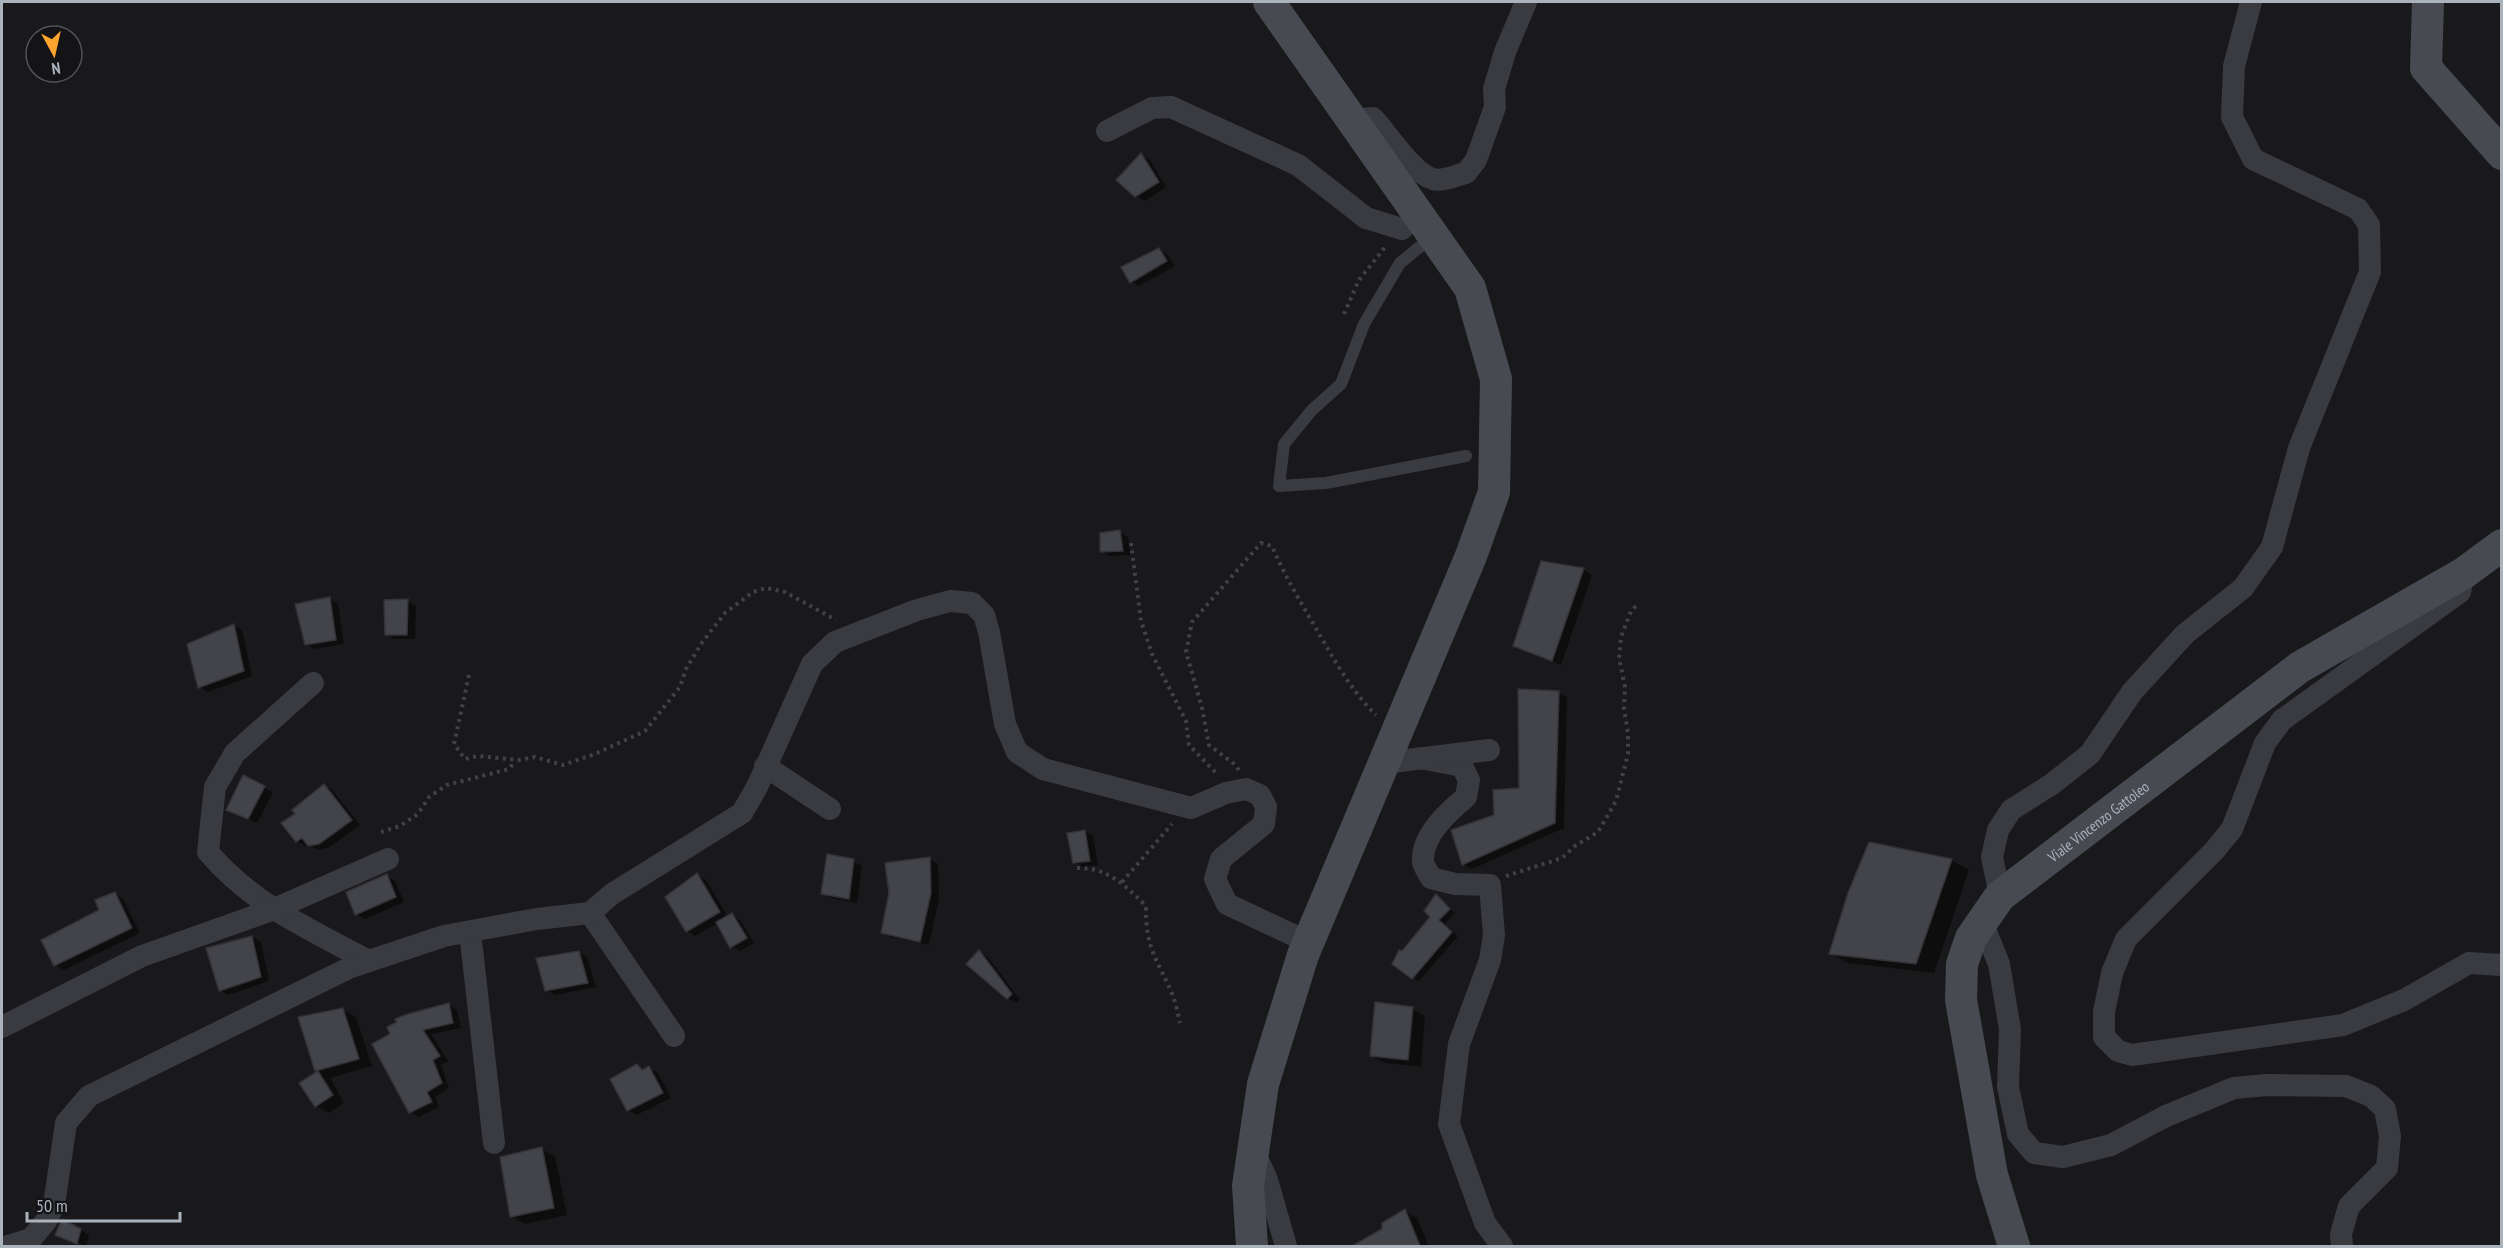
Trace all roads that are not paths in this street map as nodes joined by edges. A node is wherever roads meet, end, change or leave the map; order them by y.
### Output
1 (1269, 2) edge
2 (1526, 2) edge
3 (2251, 2) edge
4 (2428, 2) edge
5 (1352, 120) junction
6 (1107, 130) dead end
7 (2502, 153) edge
8 (1401, 229) road end
9 (1433, 236) junction
10 (1466, 456) dead end
11 (2502, 545) edge
12 (2464, 573) junction
13 (313, 683) dead end
14 (1489, 750) dead end
15 (1420, 758) junction
16 (1384, 763) junction
17 (765, 766) junction
18 (830, 809) dead end
19 (388, 859) dead end
20 (2000, 896) junction
21 (272, 910) junction
22 (590, 913) junction
23 (1982, 922) junction
24 (470, 932) junction
25 (1308, 942) junction
26 (369, 961) junction
27 (2502, 965) edge
28 (2, 1027) edge
29 (674, 1036) dead end
30 (494, 1143) dead end
31 (1254, 1149) junction
32 (8, 1246) edge
33 (1252, 1246) edge
34 (1286, 1246) edge
35 (1502, 1246) edge
36 (2014, 1246) edge
37 (2342, 1246) edge

1 - 5 main road
2 - 5 street
3 - 20 street
4 - 7 main road
5 - 9 main road
6 - 8 street
9 - 10 lane
9 - 16 main road
11 - 12 main road, Viale Vincenzo Gattoleo
12 - 20 main road, Viale Vincenzo Gattoleo
12 - 27 street
13 - 21 street
14 - 15 street
15 - 16 street
15 - 35 street
16 - 25 main road
17 - 18 street
17 - 22 street
17 - 25 street
19 - 21 street
20 - 23 main road, Viale Vincenzo Gattoleo
21 - 26 street
21 - 28 street
22 - 24 street
22 - 29 street
23 - 36 main road, Viale Vincenzo Gattoleo
23 - 37 street
24 - 26 street
24 - 30 street
25 - 31 main road
26 - 32 street
31 - 33 main road
31 - 34 street

